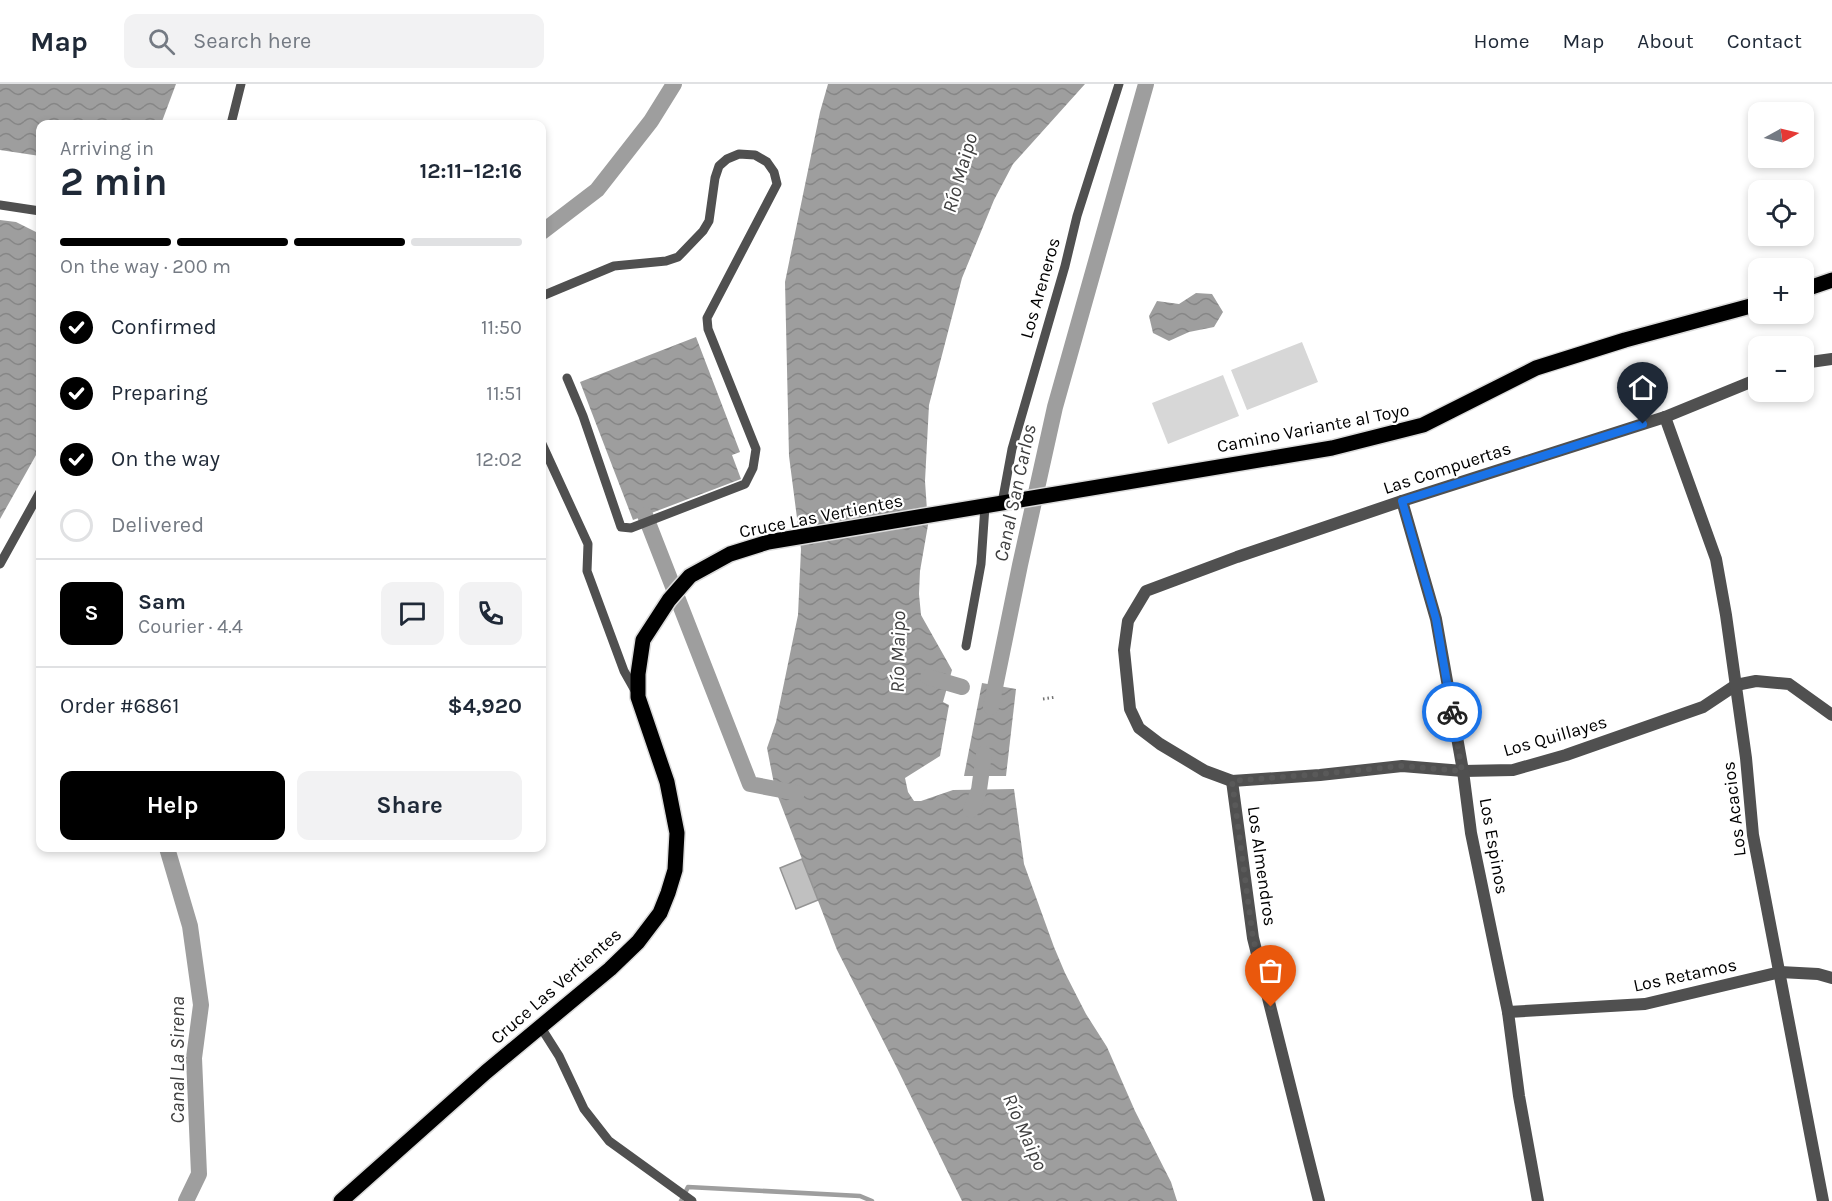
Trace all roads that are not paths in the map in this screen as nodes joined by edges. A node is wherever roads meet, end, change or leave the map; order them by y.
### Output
1 (241, 84) edge
2 (1119, 84) edge
3 (232, 120) edge
4 (0, 205) edge
5 (36, 210) edge
6 (1832, 280) edge
7 (1814, 286) edge
8 (546, 294) edge
9 (1748, 307) edge
10 (1832, 359) edge
11 (1814, 361) edge
12 (567, 378) dead end
13 (1748, 383) edge
14 (1665, 417) junction
15 (546, 453) edge
16 (1070, 491) joint
17 (36, 499) edge
18 (1402, 501) junction
19 (1005, 502) junction
20 (985, 506) junction
21 (0, 564) edge
22 (966, 646) dead end
23 (1736, 685) junction
24 (638, 697) junction
25 (1832, 715) edge
26 (1462, 771) junction
27 (1232, 781) junction
28 (1780, 972) junction
29 (1832, 978) edge
30 (1508, 1012) junction
31 (540, 1026) junction
32 (341, 1201) edge
33 (692, 1201) edge
34 (1319, 1201) edge
35 (1538, 1201) edge
36 (1823, 1201) edge

1 - 3 lane
2 - 19 lane, Los Areneros
4 - 5 lane
6 - 7 main road
8 - 12 lane
9 - 16 main road, Camino Variante al Toyo
10 - 11 street
13 - 14 street, Las Compuertas
14 - 18 street, Las Compuertas
14 - 23 street, Los Acacios
15 - 24 lane
16 - 19 main road, Cruce Las Vertientes
17 - 21 lane
18 - 26 street, Los Espinos
18 - 27 street, Las Compuertas
19 - 20 main road, Cruce Las Vertientes
20 - 22 lane
20 - 24 main road, Cruce Las Vertientes
23 - 25 street, Los Quillayes
23 - 26 street, Los Quillayes
23 - 28 street, Los Acacios
24 - 31 main road, Cruce Las Vertientes
26 - 27 street, Los Quillayes
26 - 30 street, Los Espinos
27 - 34 street, Los Almendros
28 - 29 street, Los Retamos
28 - 30 street, Los Retamos
28 - 36 street, Los Acacios
30 - 35 street, Los Espinos
31 - 32 main road, Cruce Las Vertientes
31 - 33 lane

